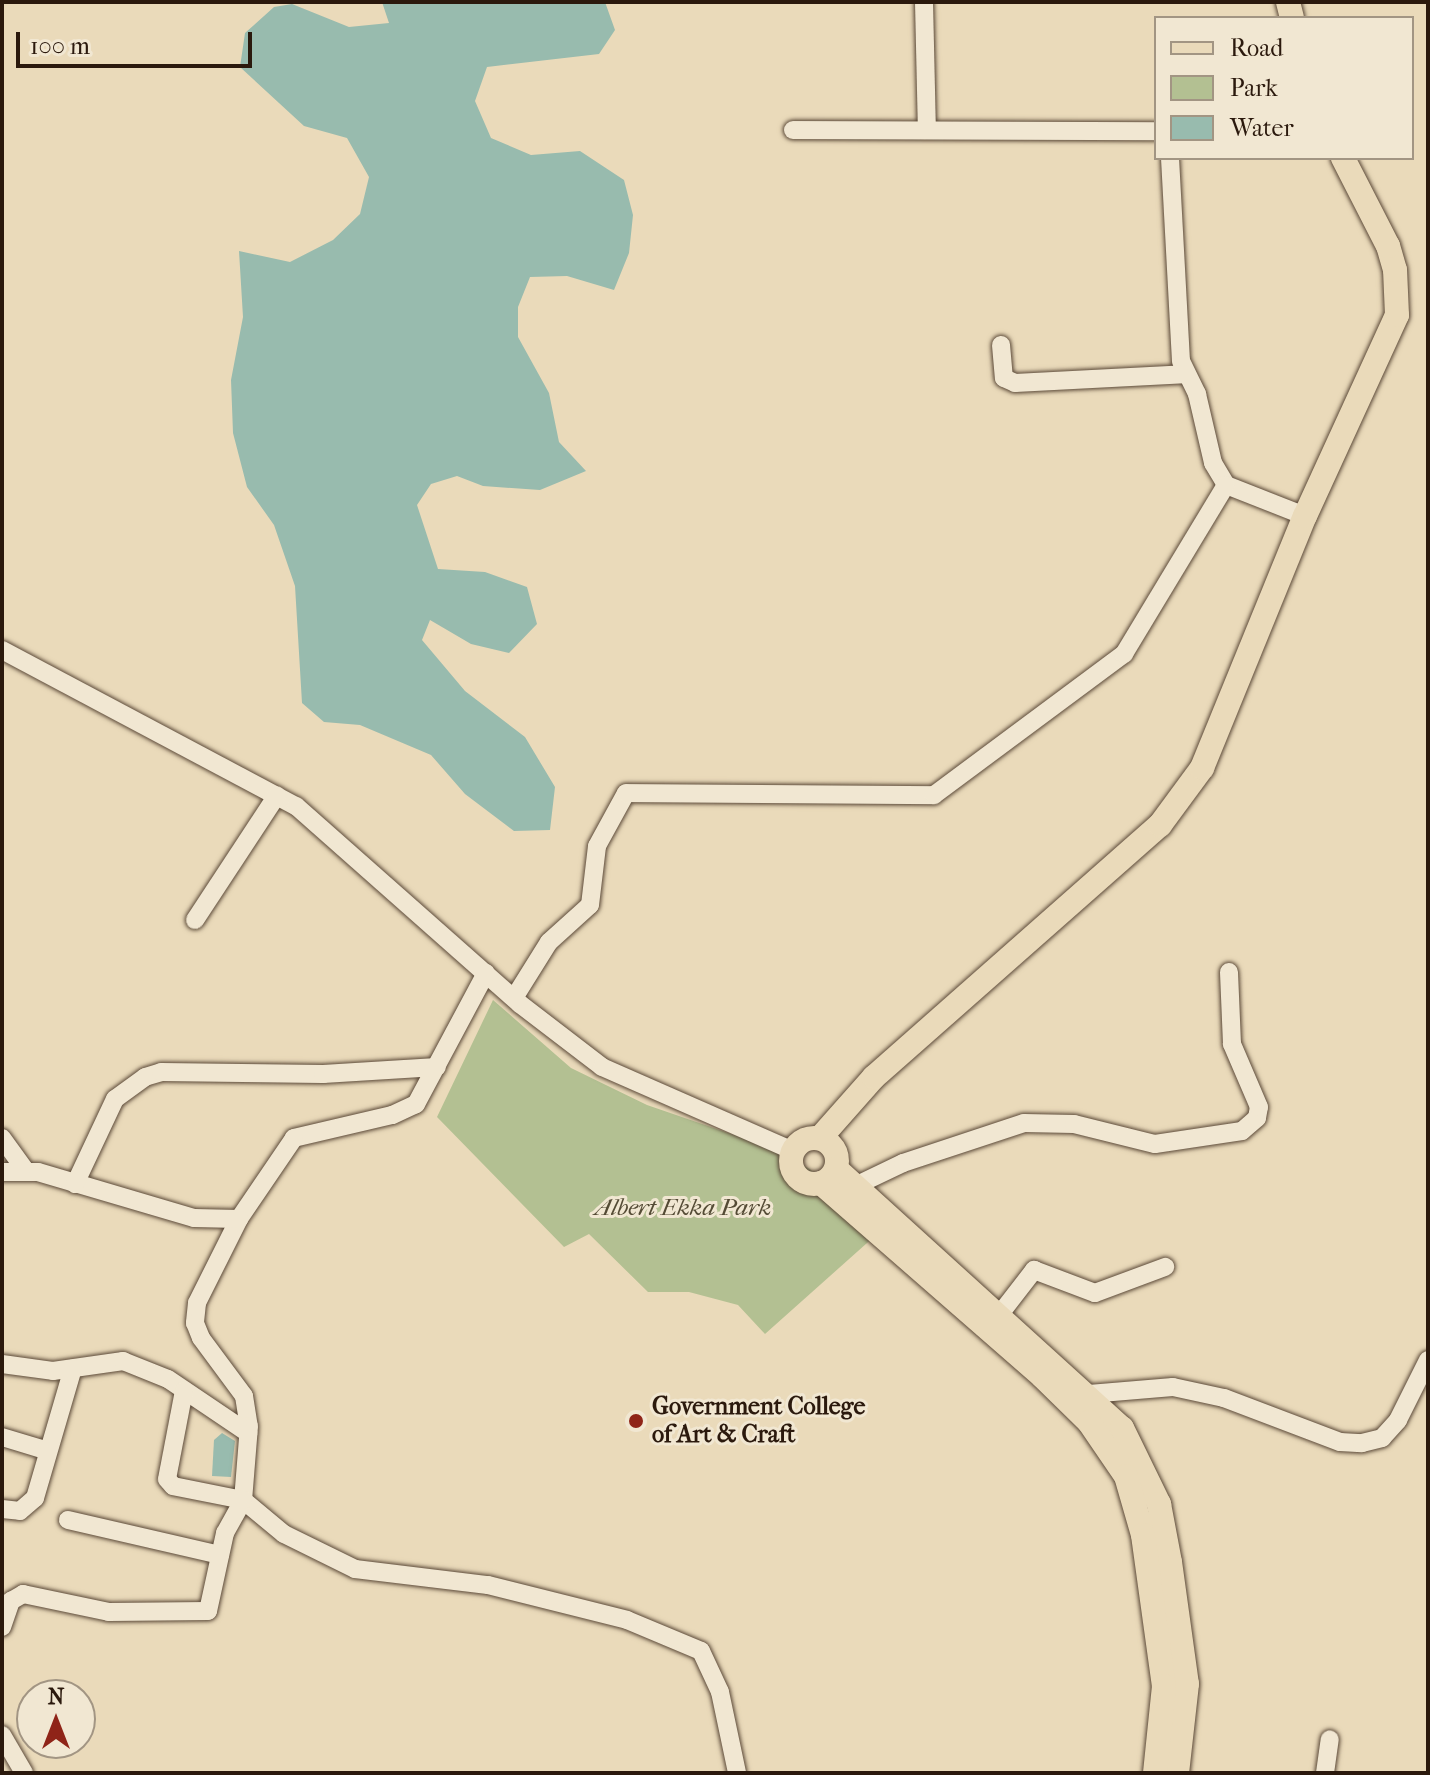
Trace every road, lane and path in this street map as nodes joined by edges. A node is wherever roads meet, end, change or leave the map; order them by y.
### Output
1 (924, 2) edge
2 (793, 130) dead end
3 (927, 130) junction
4 (1154, 131) edge
5 (1170, 160) edge
6 (1344, 160) edge
7 (1001, 345) dead end
8 (1184, 374) junction
9 (1226, 485) junction
10 (1305, 516) junction
11 (2, 650) edge
12 (277, 795) junction
13 (195, 920) dead end
14 (1229, 972) dead end
15 (486, 973) junction
16 (514, 998) junction
17 (437, 1067) junction
18 (2, 1138) edge
19 (820, 1138) junction
20 (793, 1151) junction
21 (26, 1171) junction
22 (2, 1172) edge
23 (829, 1176) junction
24 (75, 1184) junction
25 (855, 1186) junction
26 (239, 1219) junction
27 (1165, 1267) dead end
28 (1000, 1314) junction
29 (1428, 1360) edge
30 (2, 1364) edge
31 (73, 1368) junction
32 (184, 1391) junction
33 (1089, 1394) junction
34 (248, 1433) junction
35 (2, 1437) edge
36 (48, 1451) junction
37 (243, 1500) junction
38 (2, 1509) edge
39 (68, 1520) dead end
40 (220, 1555) junction
41 (2, 1627) edge
42 (2, 1735) edge
43 (1330, 1739) dead end
44 (24, 1773) edge
45 (737, 1773) edge
46 (1155, 1773) edge
47 (1177, 1773) edge
48 (1325, 1773) edge

1 - 3 street
2 - 3 street
3 - 4 street
5 - 8 street
6 - 10 main road
7 - 8 street
8 - 9 street
9 - 10 street
9 - 16 street
10 - 19 main road
11 - 12 street
12 - 13 street
12 - 15 street
14 - 25 street
15 - 16 street
15 - 17 street
16 - 20 street
17 - 24 street
17 - 26 street
18 - 21 street
19 - 20 main road
19 - 23 main road
20 - 23 main road
21 - 22 street
21 - 24 street
23 - 25 main road
23 - 46 main road
24 - 26 street
25 - 28 main road
26 - 34 street
27 - 28 street
28 - 33 main road
29 - 33 street
30 - 31 street
31 - 32 street
31 - 36 street
32 - 34 street
32 - 37 street
33 - 47 main road
34 - 37 street
35 - 36 street
36 - 38 street
37 - 40 street
37 - 45 street
39 - 40 street
40 - 41 street
42 - 44 street
43 - 48 street

